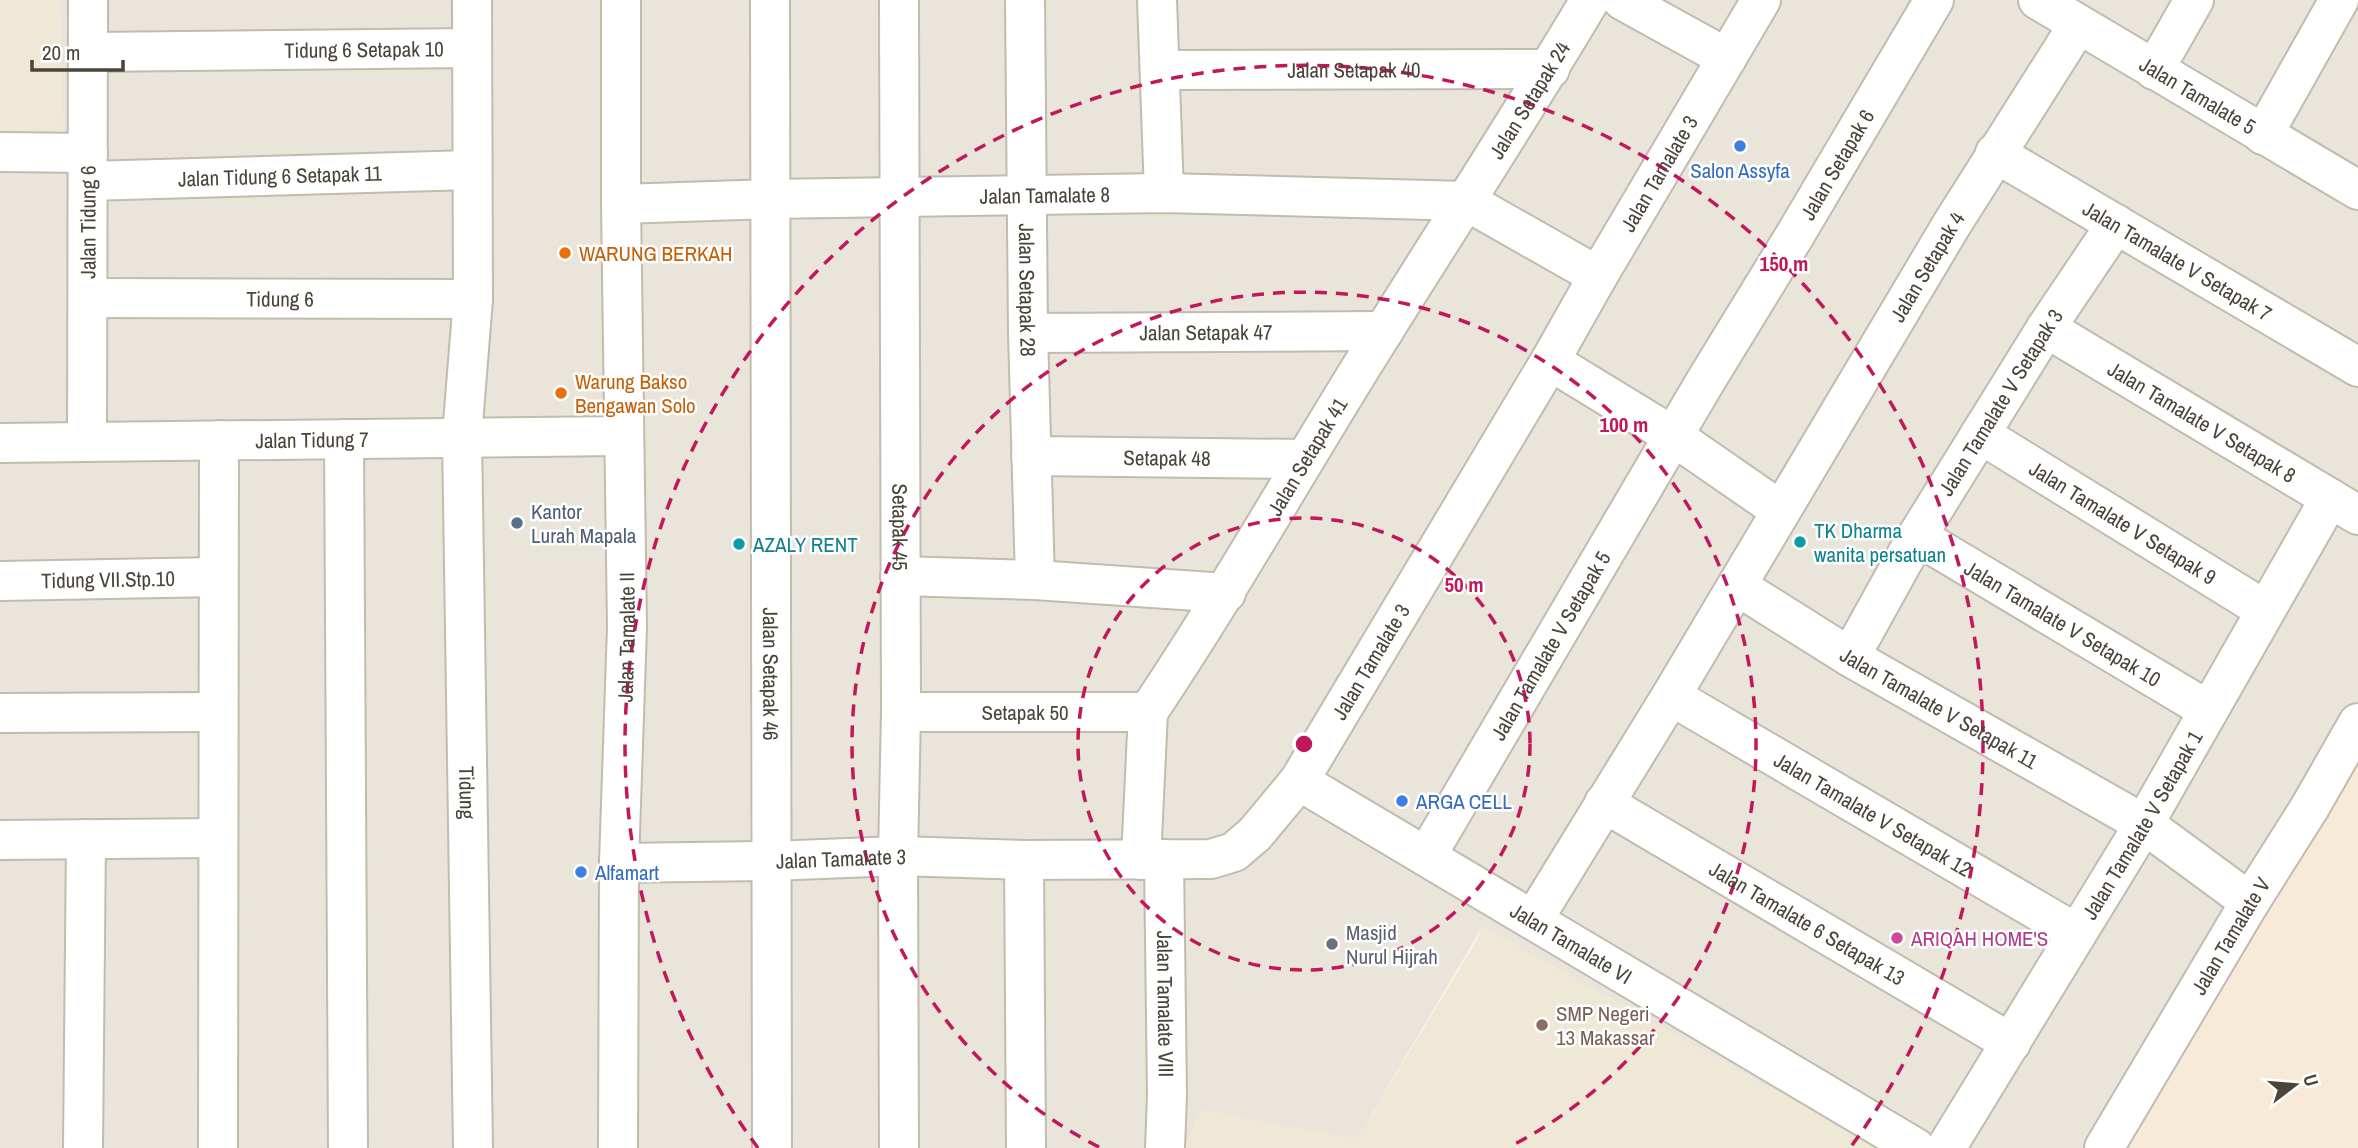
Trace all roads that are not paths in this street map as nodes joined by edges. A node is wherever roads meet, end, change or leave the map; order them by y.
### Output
1 (88, 0) edge
2 (472, 0) edge
3 (621, 0) edge
4 (770, 0) edge
5 (899, 0) edge
6 (1025, 0) edge
7 (1157, 0) edge
8 (1590, 0) edge
9 (1622, 0) edge
10 (1761, 0) edge
11 (1934, 0) edge
12 (2194, 0) edge
13 (2339, 0) edge
14 (2043, 1) edge
15 (2078, 24) junction
16 (472, 48) junction
17 (89, 52) junction
18 (1727, 58) junction
19 (1550, 69) junction
20 (1160, 70) junction
21 (2154, 70) junction
22 (2263, 135) junction
23 (0, 152) edge
24 (1996, 153) junction
25 (88, 167) junction
26 (471, 170) junction
27 (2358, 190) edge
28 (1164, 193) junction
29 (1028, 196) junction
30 (900, 199) junction
31 (769, 200) junction
32 (1466, 201) junction
33 (621, 204) junction
34 (2116, 224) junction
35 (1598, 276) junction
36 (88, 298) junction
37 (472, 299) junction
38 (2046, 328) junction
39 (1384, 331) junction
40 (1028, 332) junction
41 (1550, 361) junction
42 (2358, 367) edge
43 (1980, 434) junction
44 (462, 436) junction
45 (623, 436) junction
46 (1673, 436) junction
47 (344, 439) junction
48 (219, 440) junction
49 (87, 442) junction
50 (0, 443) edge
51 (1031, 456) junction
52 (1305, 459) junction
53 (2344, 506) edge
54 (1780, 510) junction
55 (1917, 536) junction
56 (900, 576) junction
57 (218, 577) junction
58 (1035, 580) junction
59 (0, 581) edge
60 (1737, 586) junction
61 (1226, 593) junction
62 (2266, 610) junction
63 (1850, 657) junction
64 (1671, 695) junction
65 (2208, 710) junction
66 (218, 712) junction
67 (901, 712) junction
68 (1148, 712) junction
69 (0, 713) edge
70 (2358, 723) edge
71 (1299, 781) junction
72 (1604, 803) junction
73 (2144, 824) junction
74 (218, 838) junction
75 (86, 839) junction
76 (0, 840) edge
77 (1427, 855) junction
78 (898, 856) junction
79 (1024, 860) junction
80 (1152, 860) junction
81 (771, 861) junction
82 (619, 863) junction
83 (2250, 902) junction
84 (1533, 920) junction
85 (2076, 933) junction
86 (2011, 1043) junction
87 (83, 1148) edge
88 (218, 1148) edge
89 (348, 1148) edge
90 (473, 1148) edge
91 (618, 1148) edge
92 (772, 1148) edge
93 (900, 1148) edge
94 (1026, 1148) edge
95 (1165, 1148) edge
96 (1916, 1148) edge
97 (1946, 1148) edge
98 (2104, 1148) edge

1 - 17 street, Jalan Tidung 6
2 - 16 street, Tidung
3 - 33 street, Jalan Tamalate II
4 - 31 street, Jalan Setapak 46
5 - 30 street, Setapak 45
6 - 29 street, Jalan Setapak 28
7 - 20 street
8 - 19 street, Jalan Setapak 24
9 - 18 street
10 - 18 street, Jalan Tamalate 3
11 - 46 street, Jalan Setapak 6
12 - 21 street
13 - 22 street
14 - 15 street, Jalan Tamalate 5
15 - 21 street, Jalan Tamalate 5
15 - 24 street, Jalan Setapak 4
16 - 17 street, Tidung 6 Setapak 10
16 - 26 street, Tidung
17 - 25 street, Jalan Tidung 6
18 - 35 street, Jalan Tamalate 3
19 - 20 street, Jalan Setapak 40
19 - 32 street, Jalan Setapak 24
20 - 28 street
21 - 22 street, Jalan Tamalate 5
22 - 27 street, Jalan Tamalate 5
23 - 25 street, Jalan Tidung 6 Setapak 11
24 - 34 street, Jalan Tamalate V Setapak 7
24 - 54 street, Jalan Setapak 4
25 - 26 street, Jalan Tidung 6 Setapak 11
25 - 36 street, Jalan Tidung 6
26 - 37 street, Tidung
28 - 29 street, Jalan Tamalate 8
28 - 32 street, Jalan Tamalate 8
29 - 30 street, Jalan Tamalate 8
29 - 40 street, Jalan Setapak 28
30 - 31 street, Jalan Tamalate 8
30 - 56 street, Setapak 45
31 - 33 street, Jalan Tamalate 8
31 - 81 street, Jalan Setapak 46
32 - 35 street
32 - 39 street, Jalan Setapak 41
33 - 45 street, Jalan Tamalate II
34 - 38 street, Jalan Tamalate V Setapak 3
34 - 42 street, Jalan Tamalate V Setapak 7
35 - 41 street, Jalan Tamalate 3
36 - 37 street, Tidung 6
36 - 49 street, Jalan Tidung 6
37 - 44 street, Tidung
38 - 43 street, Jalan Tamalate V Setapak 3
38 - 53 street, Jalan Tamalate V Setapak 8
39 - 40 street, Jalan Setapak 47
39 - 52 street, Jalan Setapak 41
40 - 51 street, Jalan Setapak 28
41 - 46 street
41 - 71 street, Jalan Tamalate 3
43 - 55 street, Jalan Tamalate V Setapak 3
43 - 62 street, Jalan Tamalate V Setapak 9
44 - 45 street, Jalan Tidung 7
44 - 47 street, Jalan Tidung 7
44 - 90 street, Tidung
45 - 82 street, Jalan Tamalate II
46 - 54 street
46 - 77 street, Jalan Tamalate V Setapak 5
47 - 48 street, Jalan Tidung 7
47 - 89 street
48 - 49 street, Jalan Tidung 7
48 - 57 street
49 - 50 street, Jalan Tidung 7
51 - 52 street, Setapak 48
51 - 58 street, Jalan Setapak 28
52 - 61 street, Jalan Setapak 41
53 - 62 street, Jalan Tamalate V Setapak 1
54 - 60 street, Jalan Setapak 4
55 - 63 street, Jalan Tamalate V Setapak 3
55 - 65 street, Jalan Tamalate V Setapak 10
56 - 58 street
56 - 67 street, Setapak 45
57 - 59 street, Tidung VII.Stp.10
57 - 66 street
58 - 61 street
60 - 63 street, Jalan Tamalate V Setapak 11
60 - 64 street, Jalan Setapak 4
61 - 68 street, Jalan Setapak 41
62 - 65 street, Jalan Tamalate V Setapak 1
63 - 73 street, Jalan Tamalate V Setapak 11
64 - 72 street, Jalan Setapak 4
64 - 85 street, Jalan Tamalate V Setapak 12
65 - 73 street, Jalan Tamalate V Setapak 1
66 - 69 street
66 - 74 street
67 - 68 street, Setapak 50
67 - 78 street, Setapak 45
68 - 80 street, Jalan Tamalate VIII
70 - 83 street, Jalan Tamalate V
71 - 77 street, Jalan Tamalate VI
71 - 80 street, Jalan Tamalate 3
72 - 84 street, Jalan Setapak 4
72 - 86 street, Jalan Tamalate 6 Setapak 13
73 - 83 street, Jalan Tamalate V Setapak 11
73 - 85 street, Jalan Tamalate V Setapak 1
74 - 75 street
74 - 88 street
75 - 76 street
75 - 87 street
77 - 84 street, Jalan Tamalate VI
78 - 79 street, Jalan Tamalate 3
78 - 81 street, Jalan Tamalate 3
78 - 93 street, Setapak 45
79 - 80 street, Jalan Tamalate 3
79 - 94 street
80 - 95 street, Jalan Tamalate VIII
81 - 82 street, Jalan Tamalate 3
81 - 92 street, Jalan Setapak 46
82 - 91 street, Jalan Tamalate II
83 - 98 street, Jalan Tamalate V
84 - 96 street, Jalan Tamalate VI
85 - 86 street, Jalan Tamalate V Setapak 1
86 - 97 street, Jalan Tamalate V Setapak 1

